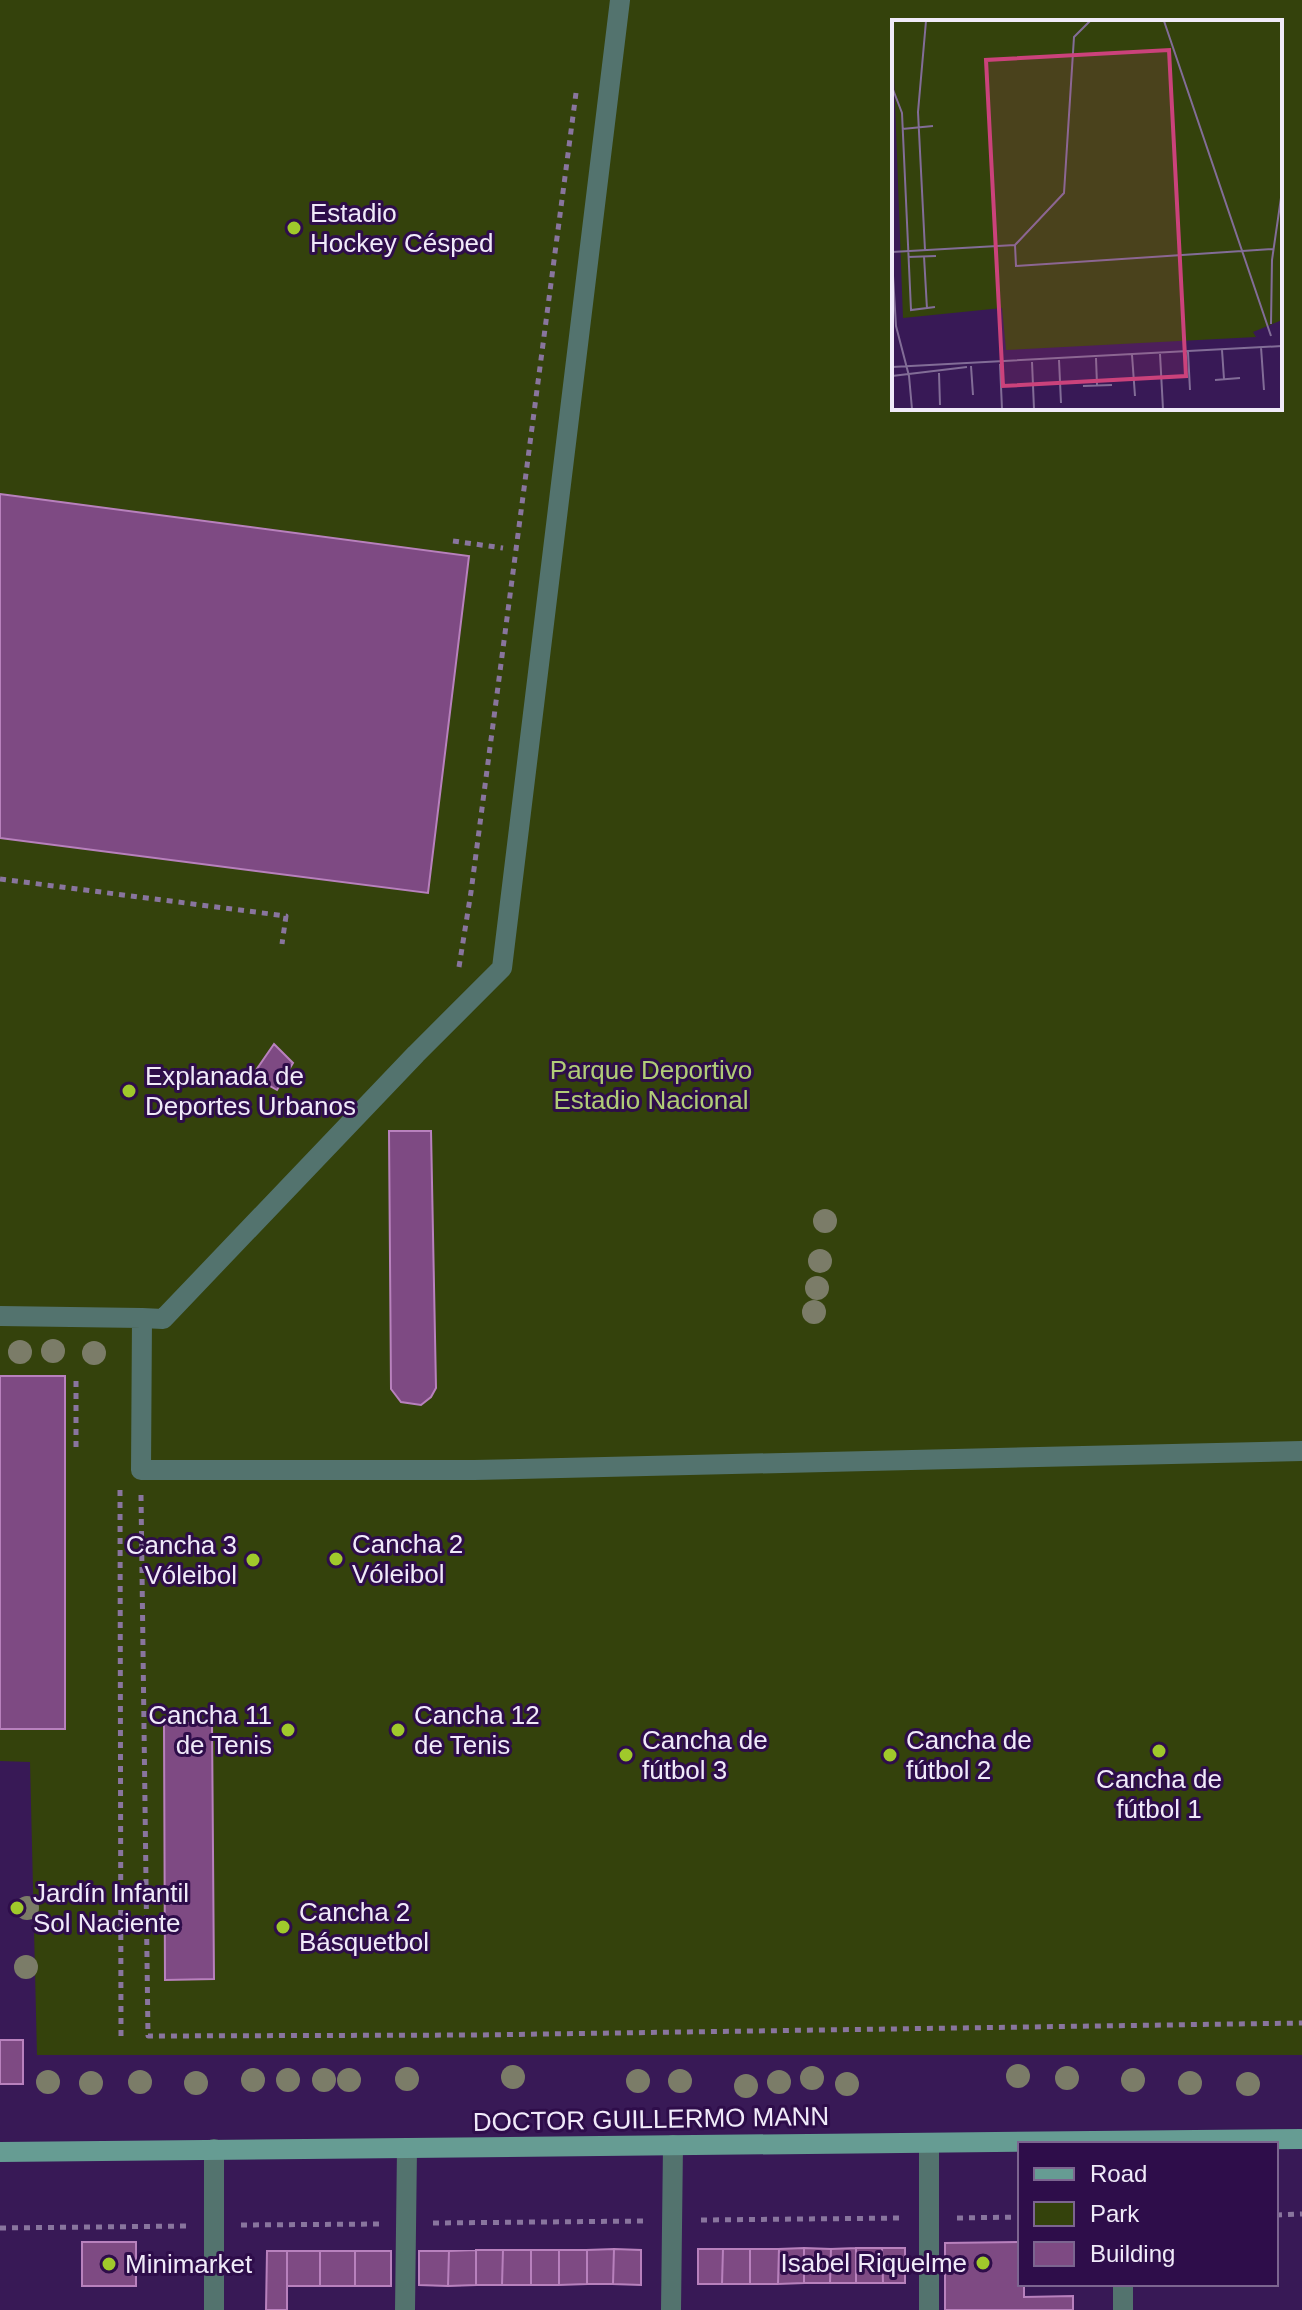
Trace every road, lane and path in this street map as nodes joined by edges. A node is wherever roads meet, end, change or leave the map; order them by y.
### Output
1 (620, 0) edge
2 (578, 79) dead end
3 (453, 541) dead end
4 (503, 548) dead end
5 (0, 879) edge
6 (282, 944) dead end
7 (451, 976) dead end
8 (0, 1316) edge
9 (142, 1318) junction
10 (76, 1376) dead end
11 (76, 1447) dead end
12 (1302, 1451) edge
13 (141, 1470) junction
14 (120, 1477) dead end
15 (1302, 2023) edge
16 (121, 2037) dead end
17 (1302, 2139) edge
18 (1124, 2142) edge
19 (929, 2143) junction
20 (1018, 2143) edge
21 (673, 2145) junction
22 (407, 2148) junction
23 (214, 2149) junction
24 (0, 2152) edge
25 (1302, 2214) edge
26 (1278, 2215) edge
27 (1018, 2217) edge
28 (929, 2218) junction
29 (672, 2221) junction
30 (406, 2223) junction
31 (215, 2225) junction
32 (0, 2228) edge
33 (1123, 2286) edge
34 (214, 2310) edge
35 (405, 2310) edge
36 (671, 2310) edge
37 (929, 2310) edge
38 (1123, 2310) edge

1 - 9 street
2 - 7 path
3 - 4 path
5 - 6 path
8 - 9 street
9 - 13 street
10 - 11 path
12 - 13 street
13 - 15 path
14 - 16 path
17 - 18 main road, DOCTOR GUILLERMO MANN
19 - 20 main road, DOCTOR GUILLERMO MANN
19 - 21 main road, DOCTOR GUILLERMO MANN
19 - 28 street
21 - 22 main road, DOCTOR GUILLERMO MANN
21 - 29 street
22 - 23 main road, DOCTOR GUILLERMO MANN
22 - 30 street
23 - 24 main road, DOCTOR GUILLERMO MANN
23 - 31 street
25 - 26 path
27 - 28 path
28 - 29 path
28 - 37 street
29 - 30 path
29 - 36 street
30 - 31 path
30 - 35 street
31 - 32 path
31 - 34 street
33 - 38 street

